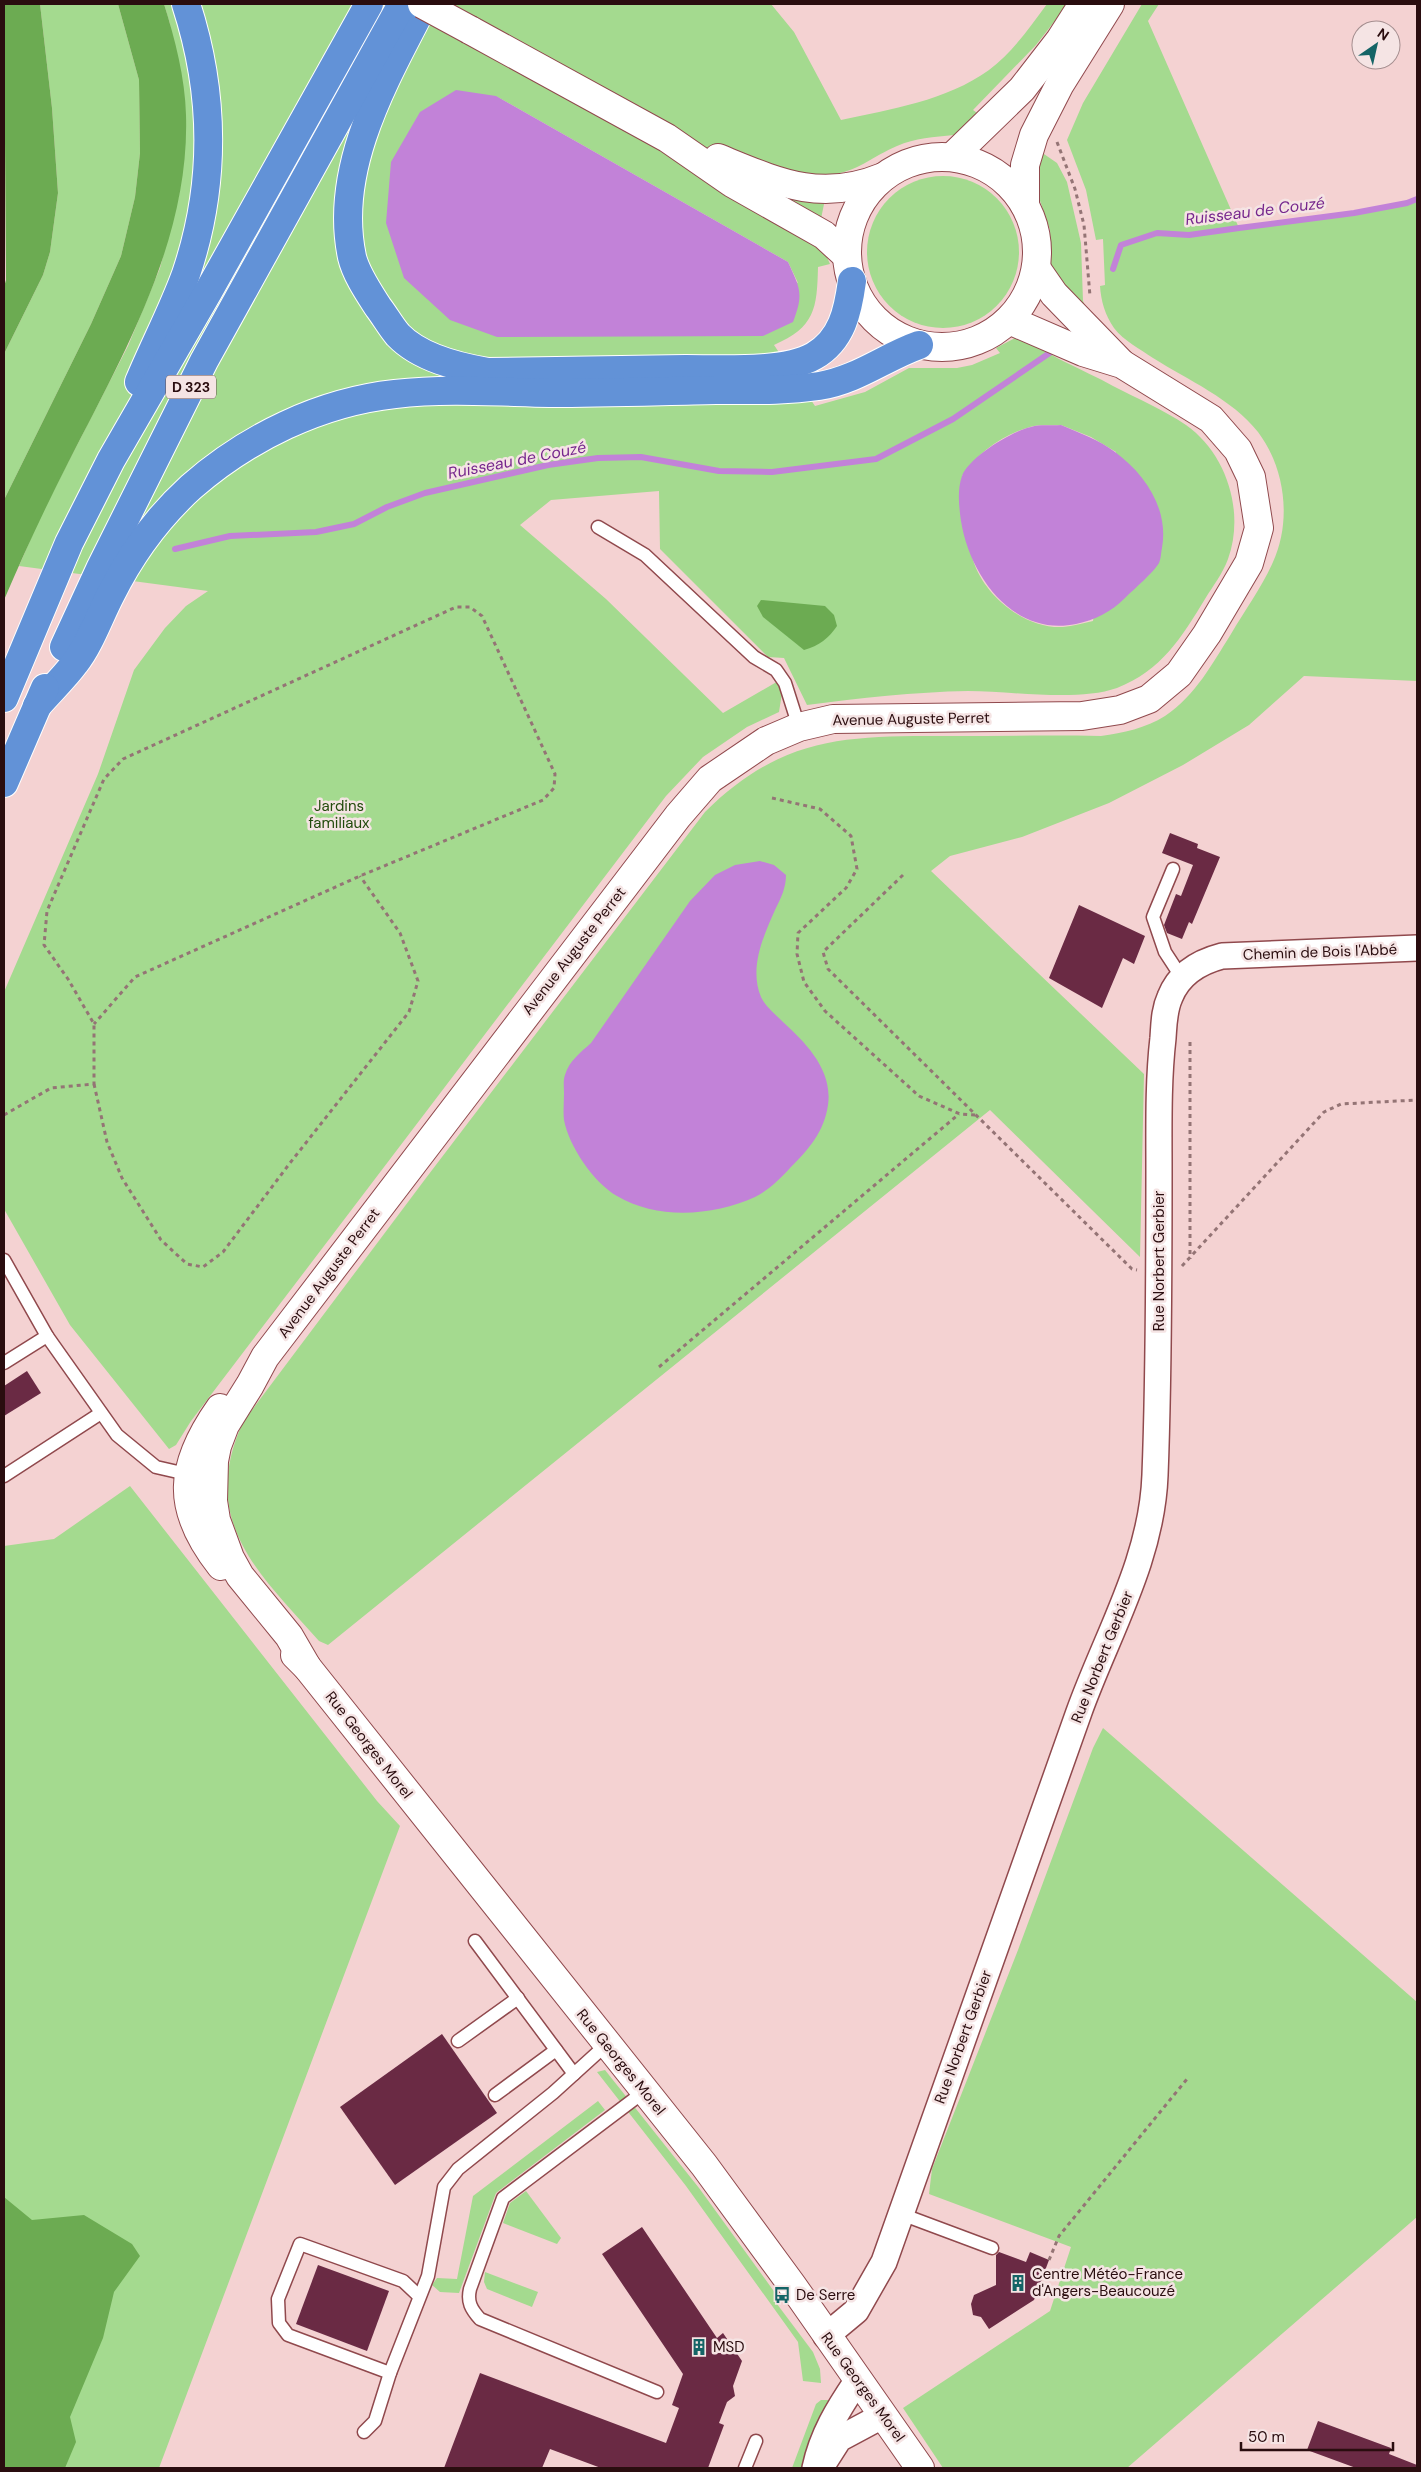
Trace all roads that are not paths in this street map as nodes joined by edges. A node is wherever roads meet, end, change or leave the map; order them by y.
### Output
1 (186, 4) edge
2 (369, 4) edge
3 (402, 4) edge
4 (423, 4) edge
5 (1083, 4) edge
6 (1110, 4) edge
7 (666, 138) junction
8 (952, 157) junction
9 (884, 177) junction
10 (1025, 205) junction
11 (1036, 268) junction
12 (849, 269) junction
13 (1009, 320) junction
14 (919, 345) junction
15 (1122, 364) junction
16 (110, 460) junction
17 (598, 527) dead end
18 (4, 698) edge
19 (37, 706) junction
20 (798, 728) junction
21 (4, 783) edge
22 (1173, 869) dead end
23 (1417, 948) edge
24 (1222, 956) joint
25 (1182, 978) junction
26 (4, 1260) edge
27 (47, 1336) junction
28 (4, 1363) edge
29 (101, 1413) junction
30 (4, 1476) edge
31 (200, 1478) junction
32 (475, 1941) dead end
33 (518, 1998) junction
34 (458, 2041) dead end
35 (607, 2044) junction
36 (556, 2050) junction
37 (574, 2074) junction
38 (644, 2091) junction
39 (495, 2095) dead end
40 (901, 2214) junction
41 (992, 2248) dead end
42 (420, 2296) junction
43 (826, 2336) junction
44 (390, 2373) junction
45 (857, 2381) junction
46 (657, 2392) dead end
47 (882, 2416) junction
48 (364, 2432) dead end
49 (756, 2441) dead end
50 (745, 2468) edge
51 (815, 2468) edge
52 (820, 2468) edge
53 (920, 2468) edge

1 - 16 highway
2 - 16 highway, D 323
3 - 19 highway, D 323
4 - 7 street, bridge
4 - 12 highway
5 - 8 street
6 - 10 street
7 - 9 street
7 - 12 street
8 - 9 street
8 - 10 street
9 - 12 street
10 - 11 street
11 - 13 street
11 - 15 street, Avenue Auguste Perret
12 - 14 street
13 - 14 street
13 - 15 street, Avenue Auguste Perret
14 - 19 highway
15 - 20 street, Avenue Auguste Perret
16 - 18 highway, D 323
17 - 20 lane
19 - 21 highway, D 323
20 - 31 street, Avenue Auguste Perret
22 - 25 lane
23 - 24 street, Chemin de Bois l'Abbé
24 - 25 street, Rue Norbert Gerbier
25 - 40 street, Rue Norbert Gerbier
26 - 27 lane
27 - 28 lane
27 - 29 lane
29 - 30 lane
29 - 31 lane
31 - 35 street, Rue Georges Morel
32 - 33 lane
33 - 34 lane
33 - 36 lane
35 - 37 lane
35 - 38 street, Rue Georges Morel
36 - 37 lane
36 - 39 lane
37 - 42 lane
38 - 43 street, Rue Georges Morel
38 - 46 lane
40 - 41 lane
40 - 43 street, Rue Norbert Gerbier
42 - 44 lane
42 - 44 lane
43 - 45 street, Rue Georges Morel
44 - 48 lane
45 - 47 street, Rue Georges Morel
45 - 51 street
47 - 52 street
47 - 53 street, Rue Georges Morel
49 - 50 lane

